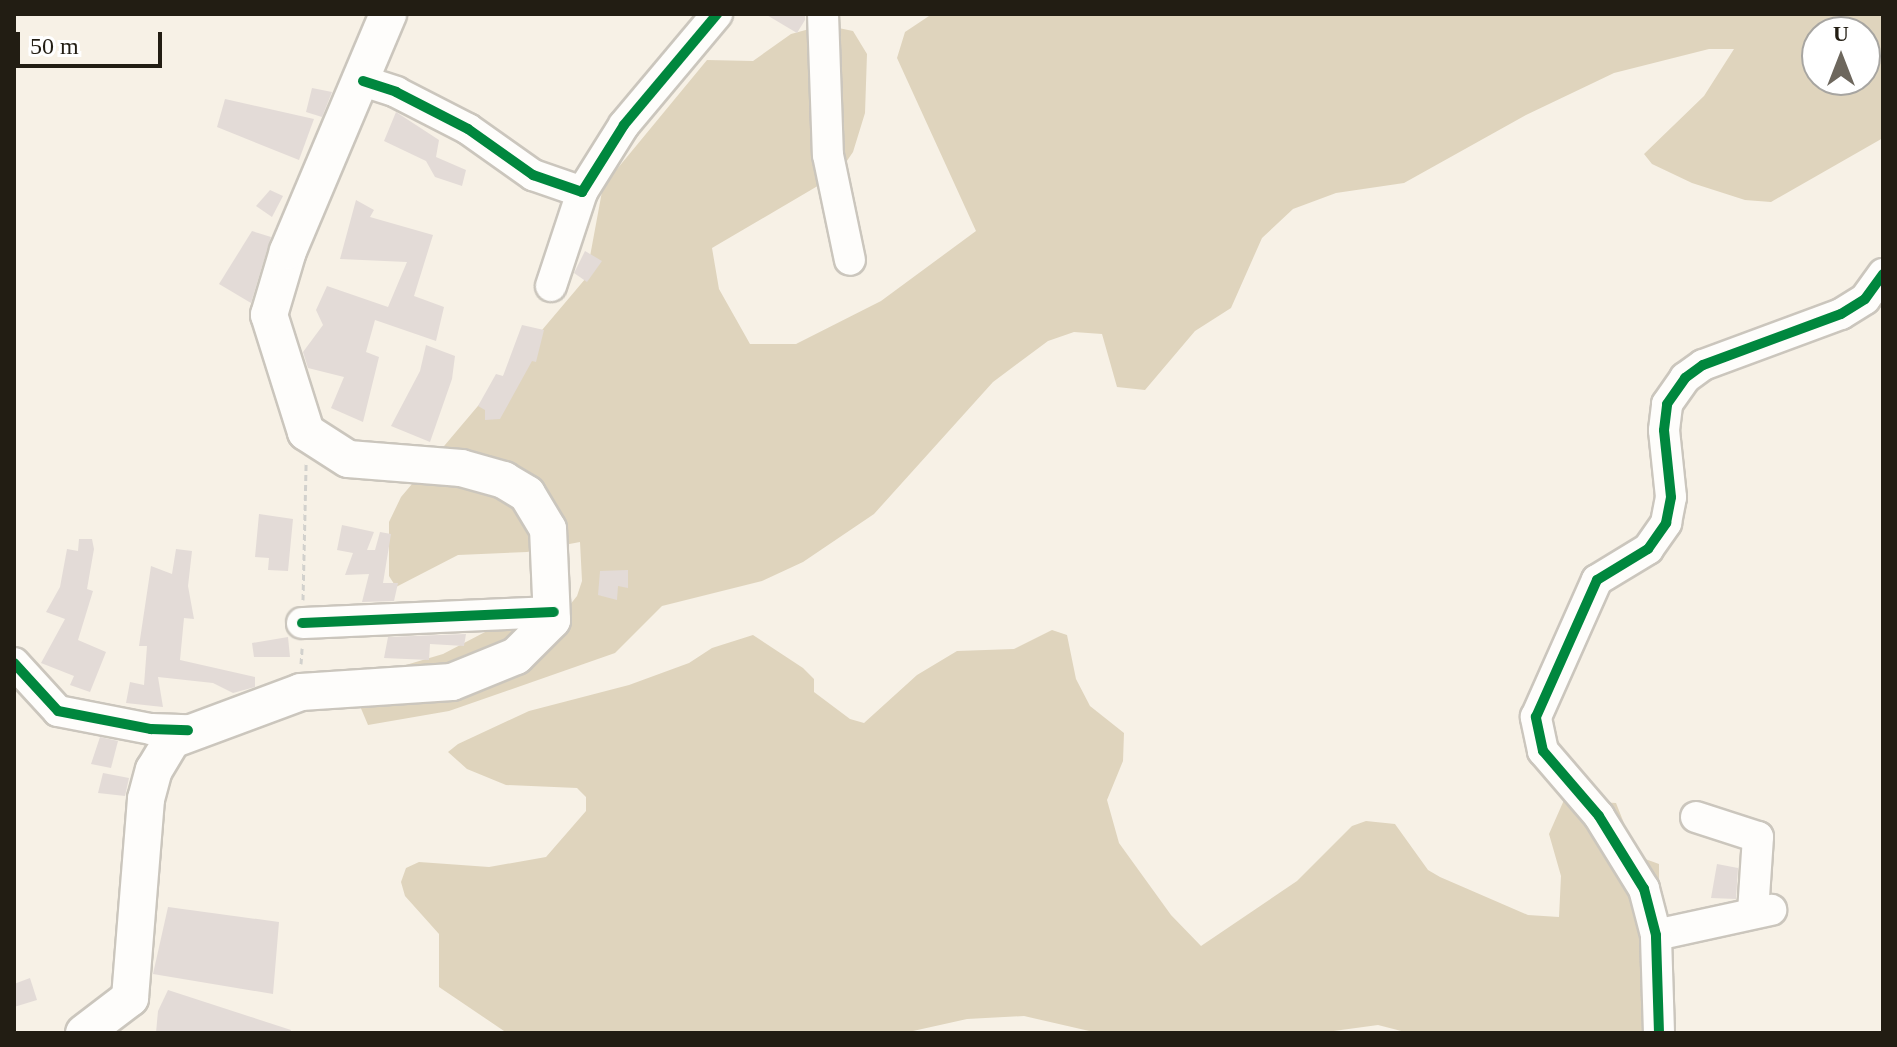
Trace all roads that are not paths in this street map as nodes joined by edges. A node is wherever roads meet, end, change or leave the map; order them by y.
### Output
1 (388, 14) edge
2 (717, 14) edge
3 (823, 14) edge
4 (363, 81) junction
5 (582, 192) junction
6 (850, 260) dead end
7 (1883, 274) edge
8 (551, 286) dead end
9 (554, 612) junction
10 (302, 623) road end
11 (14, 663) edge
12 (188, 730) junction
13 (1696, 817) dead end
14 (1656, 935) junction
15 (84, 1033) edge
16 (1659, 1033) edge

1 - 4 main road
2 - 5 street
3 - 6 street
4 - 5 street
4 - 9 main road
5 - 8 street
7 - 14 street
9 - 10 street
9 - 12 main road
11 - 12 street
12 - 15 main road
13 - 14 street
14 - 16 street

